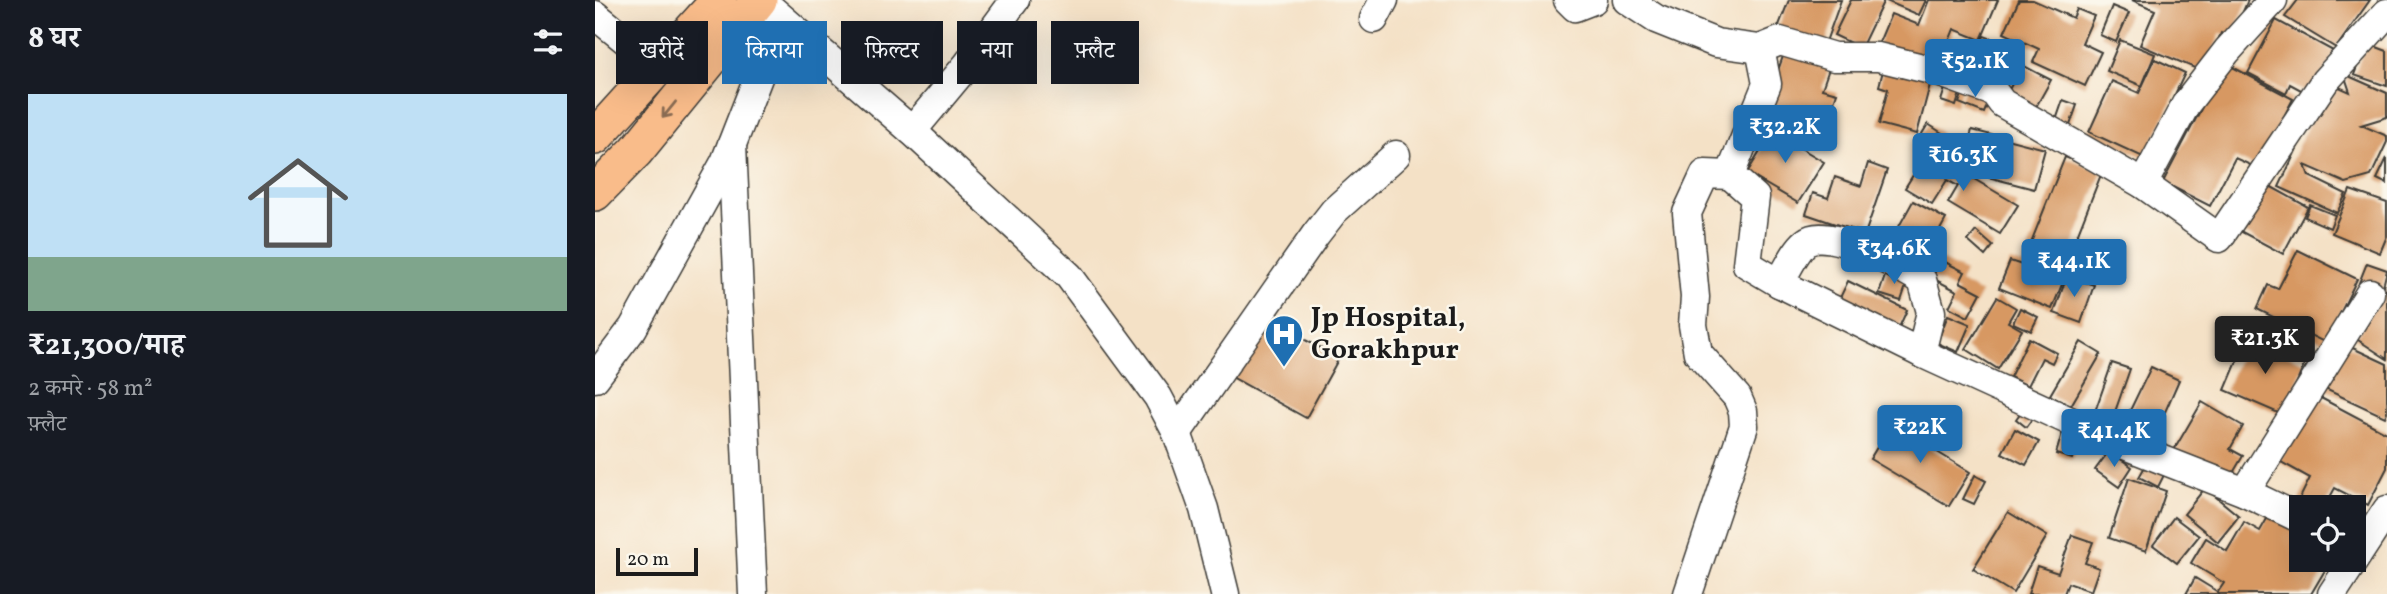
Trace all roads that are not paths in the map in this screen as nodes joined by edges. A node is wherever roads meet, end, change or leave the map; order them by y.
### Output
1 (719, 0) edge
2 (1015, 0) edge
3 (1568, 0) edge
4 (1593, 0) edge
5 (1627, 0) edge
6 (2273, 0) edge
7 (767, 6) edge
8 (2387, 13) edge
9 (595, 15) edge
10 (701, 21) edge
11 (616, 32) edge
12 (1760, 48) junction
13 (645, 84) edge
14 (912, 131) junction
15 (595, 136) edge
16 (732, 145) junction
17 (1396, 155) dead end
18 (1730, 176) junction
19 (2143, 184) junction
20 (595, 193) edge
21 (1779, 284) junction
22 (2370, 293) dead end
23 (1921, 353) junction
24 (595, 377) edge
25 (1177, 433) junction
26 (2245, 492) junction
27 (2387, 510) edge
28 (2289, 513) edge
29 (2366, 535) edge
30 (2344, 572) edge
31 (753, 594) edge
32 (1225, 594) edge
33 (1688, 594) edge
34 (2332, 594) edge

1 - 10 main road
2 - 14 street
3 - 4 street
5 - 12 street
6 - 19 street
7 - 14 street
7 - 16 street
7 -> 20 main road
8 - 19 street
9 - 11 street
12 - 18 street
12 - 19 street
13 - 15 main road
14 - 25 street
16 - 24 street
16 - 31 street
17 - 25 street
18 - 21 street
18 - 33 street
21 - 23 street
21 - 23 street
22 - 26 street
23 - 26 street
25 - 32 street
26 - 28 street
27 - 29 street
30 - 34 street

